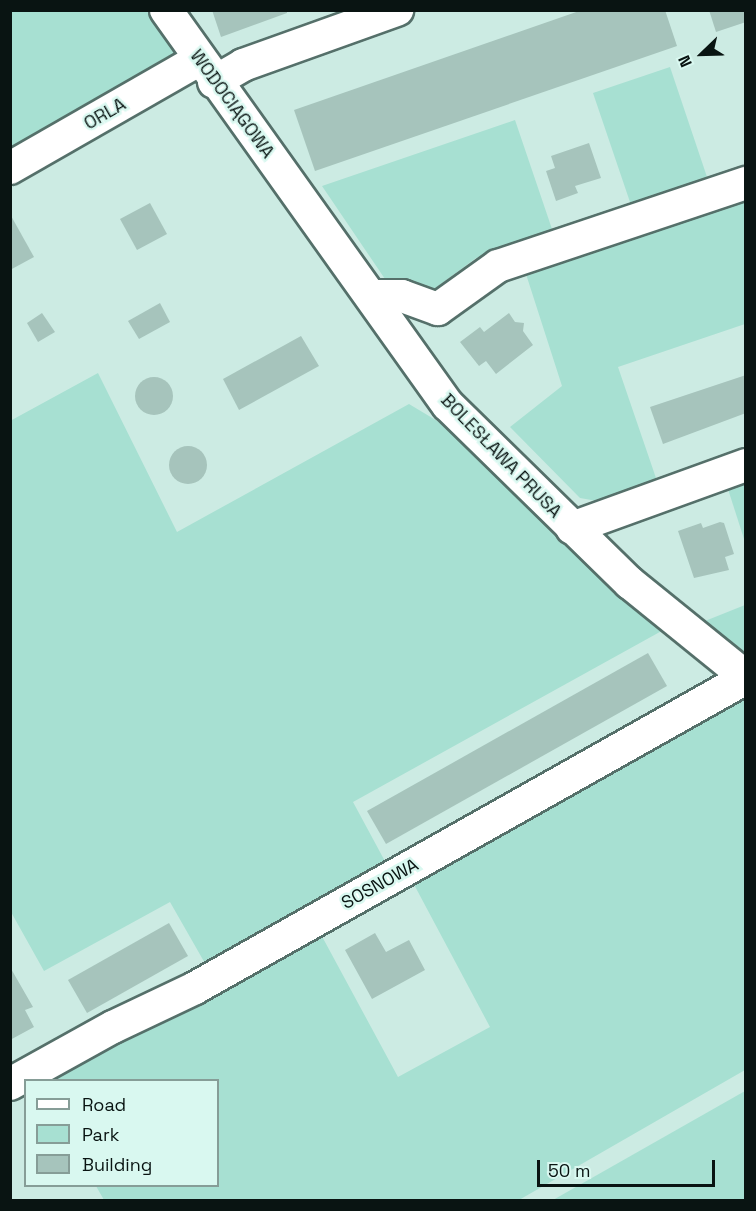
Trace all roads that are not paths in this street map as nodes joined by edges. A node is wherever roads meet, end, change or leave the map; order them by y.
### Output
1 (166, 10) edge
2 (397, 10) edge
3 (207, 70) junction
4 (10, 168) edge
5 (746, 183) edge
6 (299, 196) joint
7 (371, 296) junction
8 (746, 465) edge
9 (572, 528) junction
10 (746, 677) edge
11 (10, 1084) edge

1 - 3 street, WODOCIĄGOWA
2 - 3 street, ORLA
3 - 4 street, ORLA
3 - 6 street, WODOCIĄGOWA
5 - 7 street
6 - 7 street, BOLESŁAWA PRUSA
7 - 9 street, BOLESŁAWA PRUSA
8 - 9 street
9 - 10 street, BOLESŁAWA PRUSA
10 - 11 street, SOSNOWA

